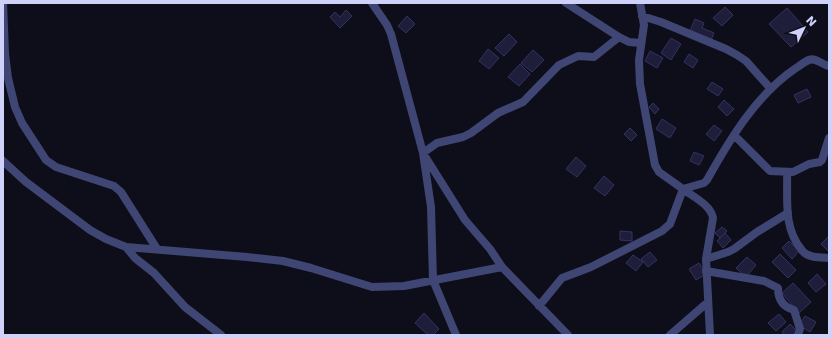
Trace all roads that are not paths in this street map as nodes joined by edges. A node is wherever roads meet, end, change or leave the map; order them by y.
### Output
1 (3, 3) edge
2 (372, 3) edge
3 (566, 3) edge
4 (640, 3) edge
5 (642, 16) junction
6 (619, 38) junction
7 (641, 43) junction
8 (829, 66) edge
9 (771, 89) junction
10 (734, 135) junction
11 (829, 138) edge
12 (423, 153) junction
13 (3, 161) edge
14 (788, 172) junction
15 (682, 190) junction
16 (788, 212) junction
17 (126, 247) junction
18 (157, 249) junction
19 (829, 258) edge
20 (706, 259) junction
21 (502, 267) junction
22 (706, 271) junction
23 (433, 280) junction
24 (708, 302) junction
25 (539, 306) junction
26 (221, 335) edge
27 (456, 335) edge
28 (568, 335) edge
29 (670, 335) edge
30 (710, 335) edge
31 (798, 335) edge

1 - 18 street
2 - 12 street
3 - 6 street
4 - 5 street
5 - 7 street
5 - 9 street
6 - 7 street
6 - 12 street
7 - 15 street
8 - 9 street
9 - 10 street
10 - 14 street
10 - 15 street
11 - 14 street
12 - 21 street
12 - 23 street
13 - 17 street
14 - 16 street
15 - 20 street
15 - 25 street
16 - 19 street
16 - 20 street
17 - 18 street
17 - 26 street
18 - 23 street
20 - 22 street
21 - 23 street
21 - 25 street
22 - 24 street
22 - 31 street
23 - 27 street
24 - 29 street
24 - 30 street
25 - 28 street

